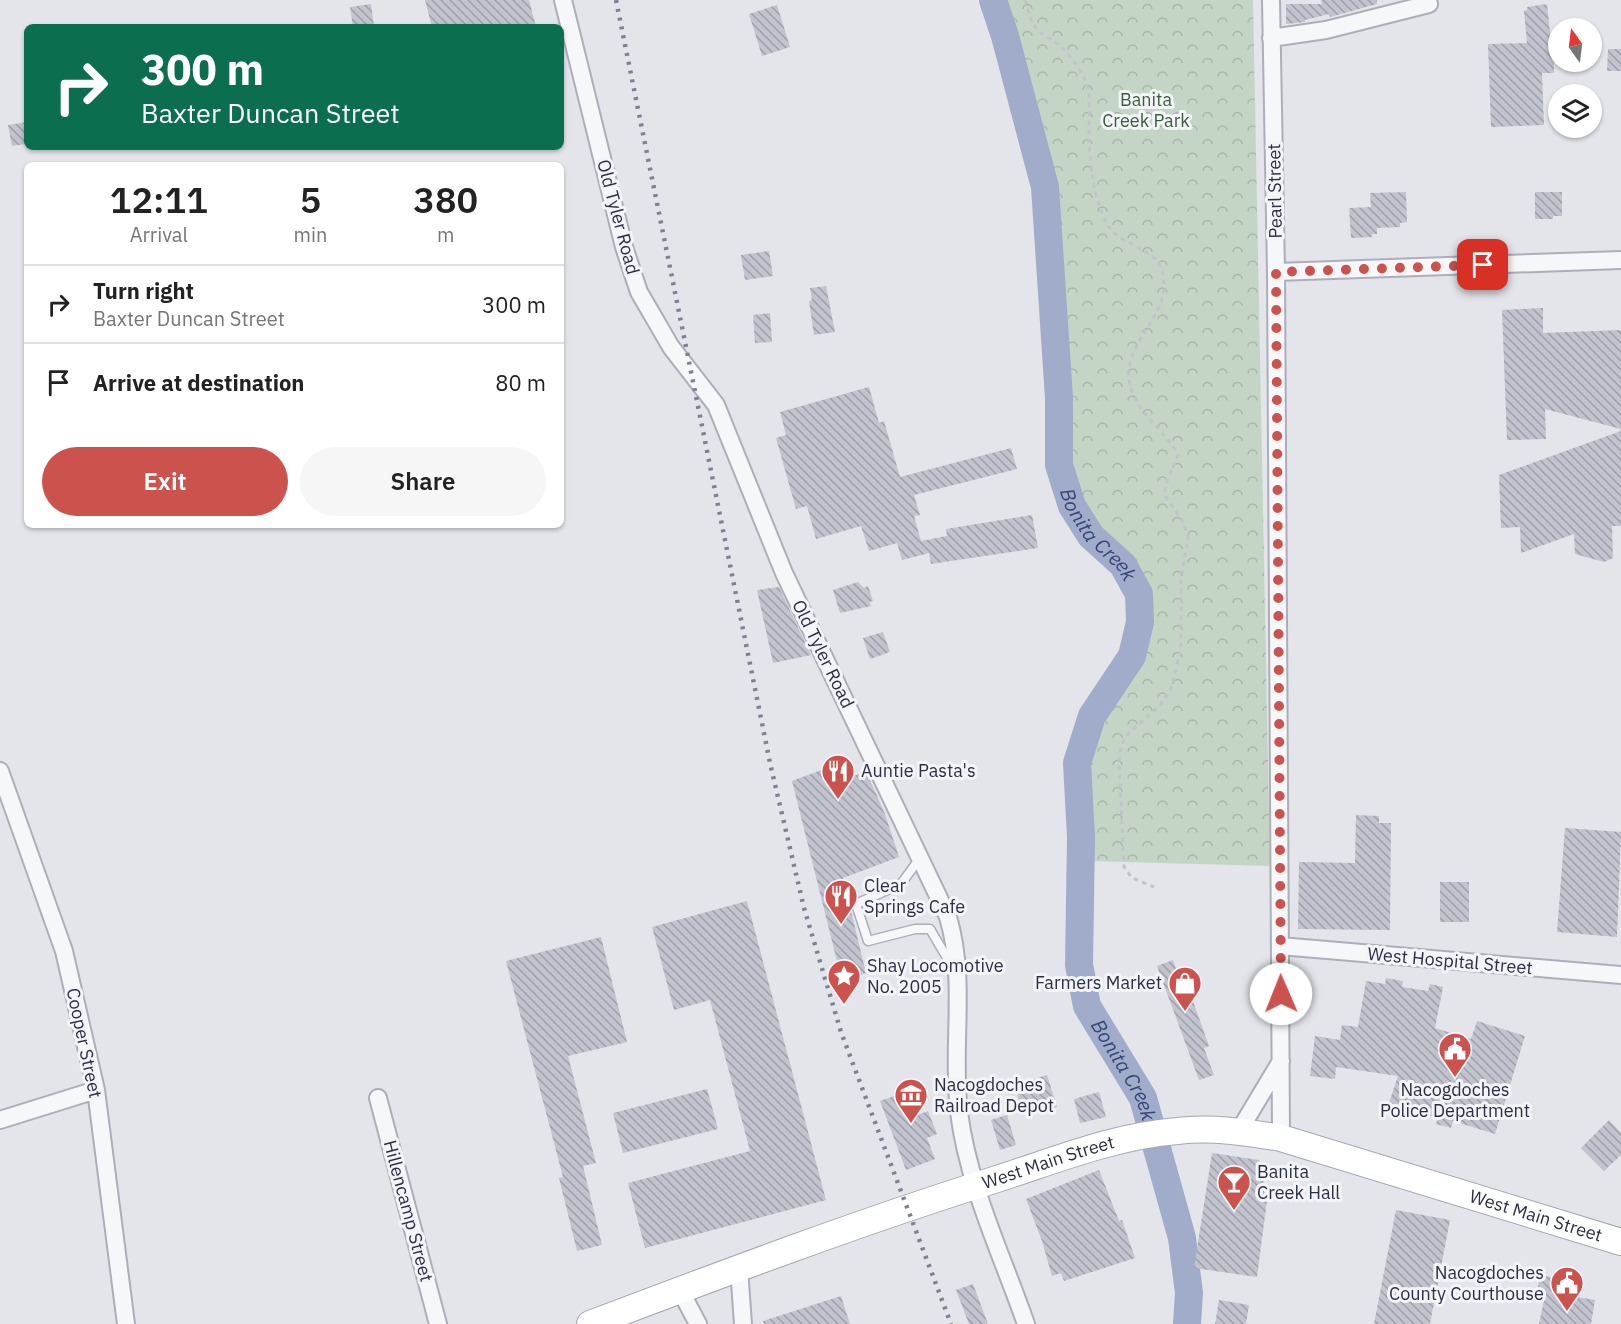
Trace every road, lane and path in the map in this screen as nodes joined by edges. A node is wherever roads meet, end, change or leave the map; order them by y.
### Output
1 (563, 0) edge
2 (1025, 0) edge
3 (1271, 0) edge
4 (1429, 4) dead end
5 (1271, 38) junction
6 (1621, 260) edge
7 (1276, 272) junction
8 (0, 771) edge
9 (921, 858) junction
10 (1154, 887) dead end
11 (1280, 946) junction
12 (1621, 975) edge
13 (958, 977) junction
14 (1281, 1061) junction
15 (96, 1090) junction
16 (378, 1098) dead end
17 (0, 1120) edge
18 (1239, 1131) junction
19 (1281, 1138) junction
20 (976, 1185) junction
21 (1621, 1242) edge
22 (739, 1269) junction
23 (680, 1290) junction
24 (126, 1324) edge
25 (438, 1324) edge
26 (590, 1324) edge
27 (698, 1324) edge
28 (743, 1324) edge
29 (1026, 1324) edge

1 - 9 street, Old Tyler Road
2 - 10 path
3 - 5 street, Pearl Street
4 - 5 street
5 - 7 street, Pearl Street
6 - 7 street
7 - 11 street, Pearl Street
8 - 15 street, Cooper Street
9 - 13 street, Old Tyler Road
9 - 13 lane
11 - 12 street, West Hospital Street
11 - 14 street, Pearl Street
13 - 20 street, Old Tyler Road
14 - 18 street
14 - 19 street, Pearl Street
15 - 17 street
15 - 24 street, Cooper Street
16 - 25 street, Hillencamp Street
18 - 19 main road, West Main Street
18 - 20 main road, West Main Street
19 - 21 main road, West Main Street
20 - 22 main road, West Main Street
20 - 29 street, Old Tyler Road
22 - 23 main road, West Main Street
22 - 28 street
23 - 26 main road, West Main Street
23 - 27 street

